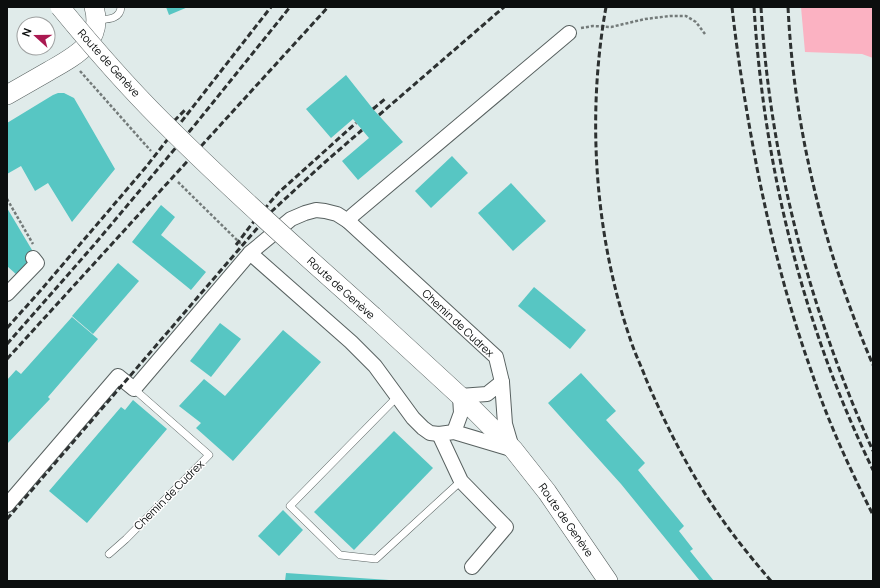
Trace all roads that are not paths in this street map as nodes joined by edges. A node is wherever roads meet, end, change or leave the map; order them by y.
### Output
1 (60, 7) edge
2 (121, 7) edge
3 (95, 14) edge
4 (569, 33) dead end
5 (7, 96) edge
6 (348, 221) junction
7 (33, 252) road end
8 (250, 254) junction
9 (7, 294) edge
10 (502, 382) junction
11 (134, 389) junction
12 (460, 396) junction
13 (397, 397) junction
14 (454, 432) junction
15 (439, 434) junction
16 (513, 449) junction
17 (461, 481) junction
18 (7, 505) edge
19 (109, 554) dead end
20 (472, 567) dead end
21 (608, 581) edge

1 - 12 main road, Route de Genève, bridge
2 - 3 lane
3 - 5 main road
4 - 6 street
6 - 8 street, Chemin de Cudrex
6 - 10 street, Chemin de Cudrex
7 - 9 street
8 - 11 street, Chemin de Cudrex
8 - 13 street
10 - 12 street
10 - 16 street, Chemin de Cudrex
11 - 18 street, Chemin de Cudrex
11 - 19 lane, Chemin de Cudrex
12 - 14 street
12 - 16 main road, Route de Genève
13 - 15 street
13 - 17 lane
14 - 15 street
14 - 16 street
15 - 17 street
16 - 21 main road, Route de Genève
17 - 20 street

